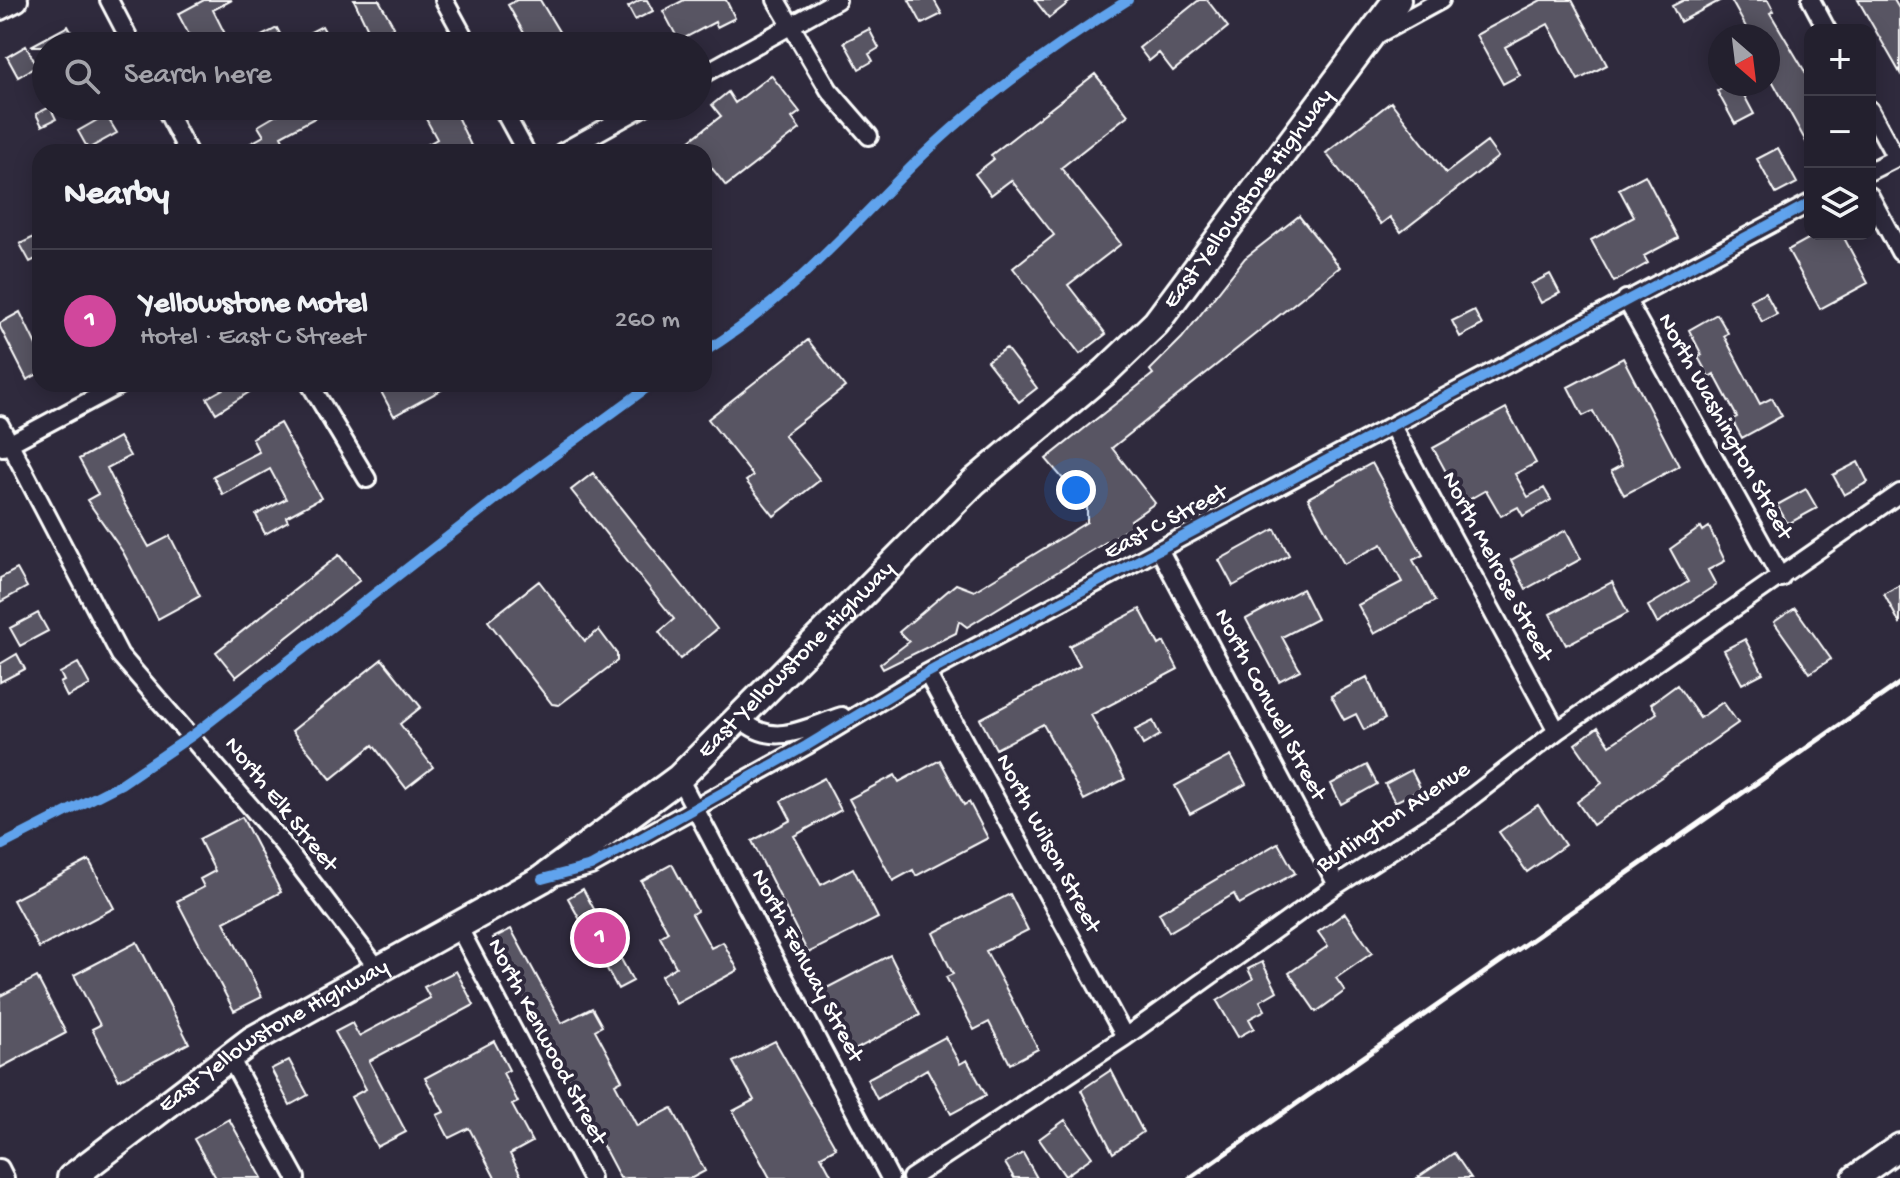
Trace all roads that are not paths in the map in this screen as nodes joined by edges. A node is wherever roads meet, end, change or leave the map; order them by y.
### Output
1 (16, 0) edge
2 (109, 0) edge
3 (444, 0) edge
4 (776, 0) edge
5 (837, 0) edge
6 (1397, 0) edge
7 (1441, 0) edge
8 (1811, 0) edge
9 (0, 8) edge
10 (1824, 24) edge
11 (789, 25) junction
12 (126, 32) edge
13 (461, 32) edge
14 (1368, 40) junction
15 (712, 69) edge
16 (171, 120) edge
17 (509, 120) edge
18 (620, 120) edge
19 (1876, 120) edge
20 (869, 136) dead end
21 (184, 144) edge
22 (522, 144) edge
23 (576, 144) edge
24 (1898, 157) edge
25 (1876, 168) edge
26 (1804, 206) edge
27 (1876, 207) edge
28 (1900, 252) edge
29 (1626, 299) junction
30 (106, 392) edge
31 (315, 392) edge
32 (0, 425) edge
33 (1392, 426) junction
34 (5, 446) edge
35 (367, 479) dead end
36 (1900, 493) edge
37 (1159, 549) junction
38 (1781, 578) junction
39 (927, 673) junction
40 (866, 708) junction
41 (741, 719) junction
42 (1557, 731) junction
43 (679, 778) junction
44 (695, 806) junction
45 (542, 879) junction
46 (1337, 885) junction
47 (459, 928) junction
48 (378, 969) junction
49 (1125, 1037) junction
50 (229, 1056) junction
51 (1900, 1146) edge
52 (0, 1168) edge
53 (5, 1178) edge
54 (71, 1178) edge
55 (296, 1178) edge
56 (591, 1178) edge
57 (890, 1178) edge
58 (911, 1178) edge
59 (1855, 1178) edge

1 - 9 street
2 - 12 street
3 - 13 street
4 - 11 street
5 - 11 street
6 - 14 main road, East Yellowstone Highway
7 - 14 street
8 - 10 street
11 - 15 street
11 - 20 street
14 - 41 main road, East Yellowstone Highway
16 - 21 street
17 - 22 street
18 - 23 street
19 - 24 street
24 - 25 street
26 - 29 street, East C Street
27 - 28 street
29 - 33 street, East C Street
29 - 38 street, North Washington Street
30 - 34 street
31 - 35 street
32 - 34 street, North Elk Street
33 - 37 street, East C Street
33 - 42 street, North Melrose Street
34 - 48 street, North Elk Street
36 - 38 street, Burlington Avenue
37 - 39 street, East C Street
37 - 46 street, North Conwell Street
38 - 42 street, Burlington Avenue
39 - 40 street, East C Street
39 - 49 street, North Wilson Street
40 - 41 street, East C Street
40 - 44 street, East C Street
41 - 43 main road, East Yellowstone Highway
42 - 46 street, Burlington Avenue
43 - 44 street, North Fenway Street
43 - 45 main road, East Yellowstone Highway
44 - 45 street, East C Street
44 - 57 street, North Fenway Street
45 - 47 main road, East Yellowstone Highway
46 - 49 street, Burlington Avenue
47 - 48 main road, East Yellowstone Highway
47 - 56 street, North Kenwood Street
48 - 50 main road, East Yellowstone Highway
49 - 58 street, Burlington Avenue
50 - 54 main road, East Yellowstone Highway
50 - 55 street
51 - 59 main road
52 - 53 street

